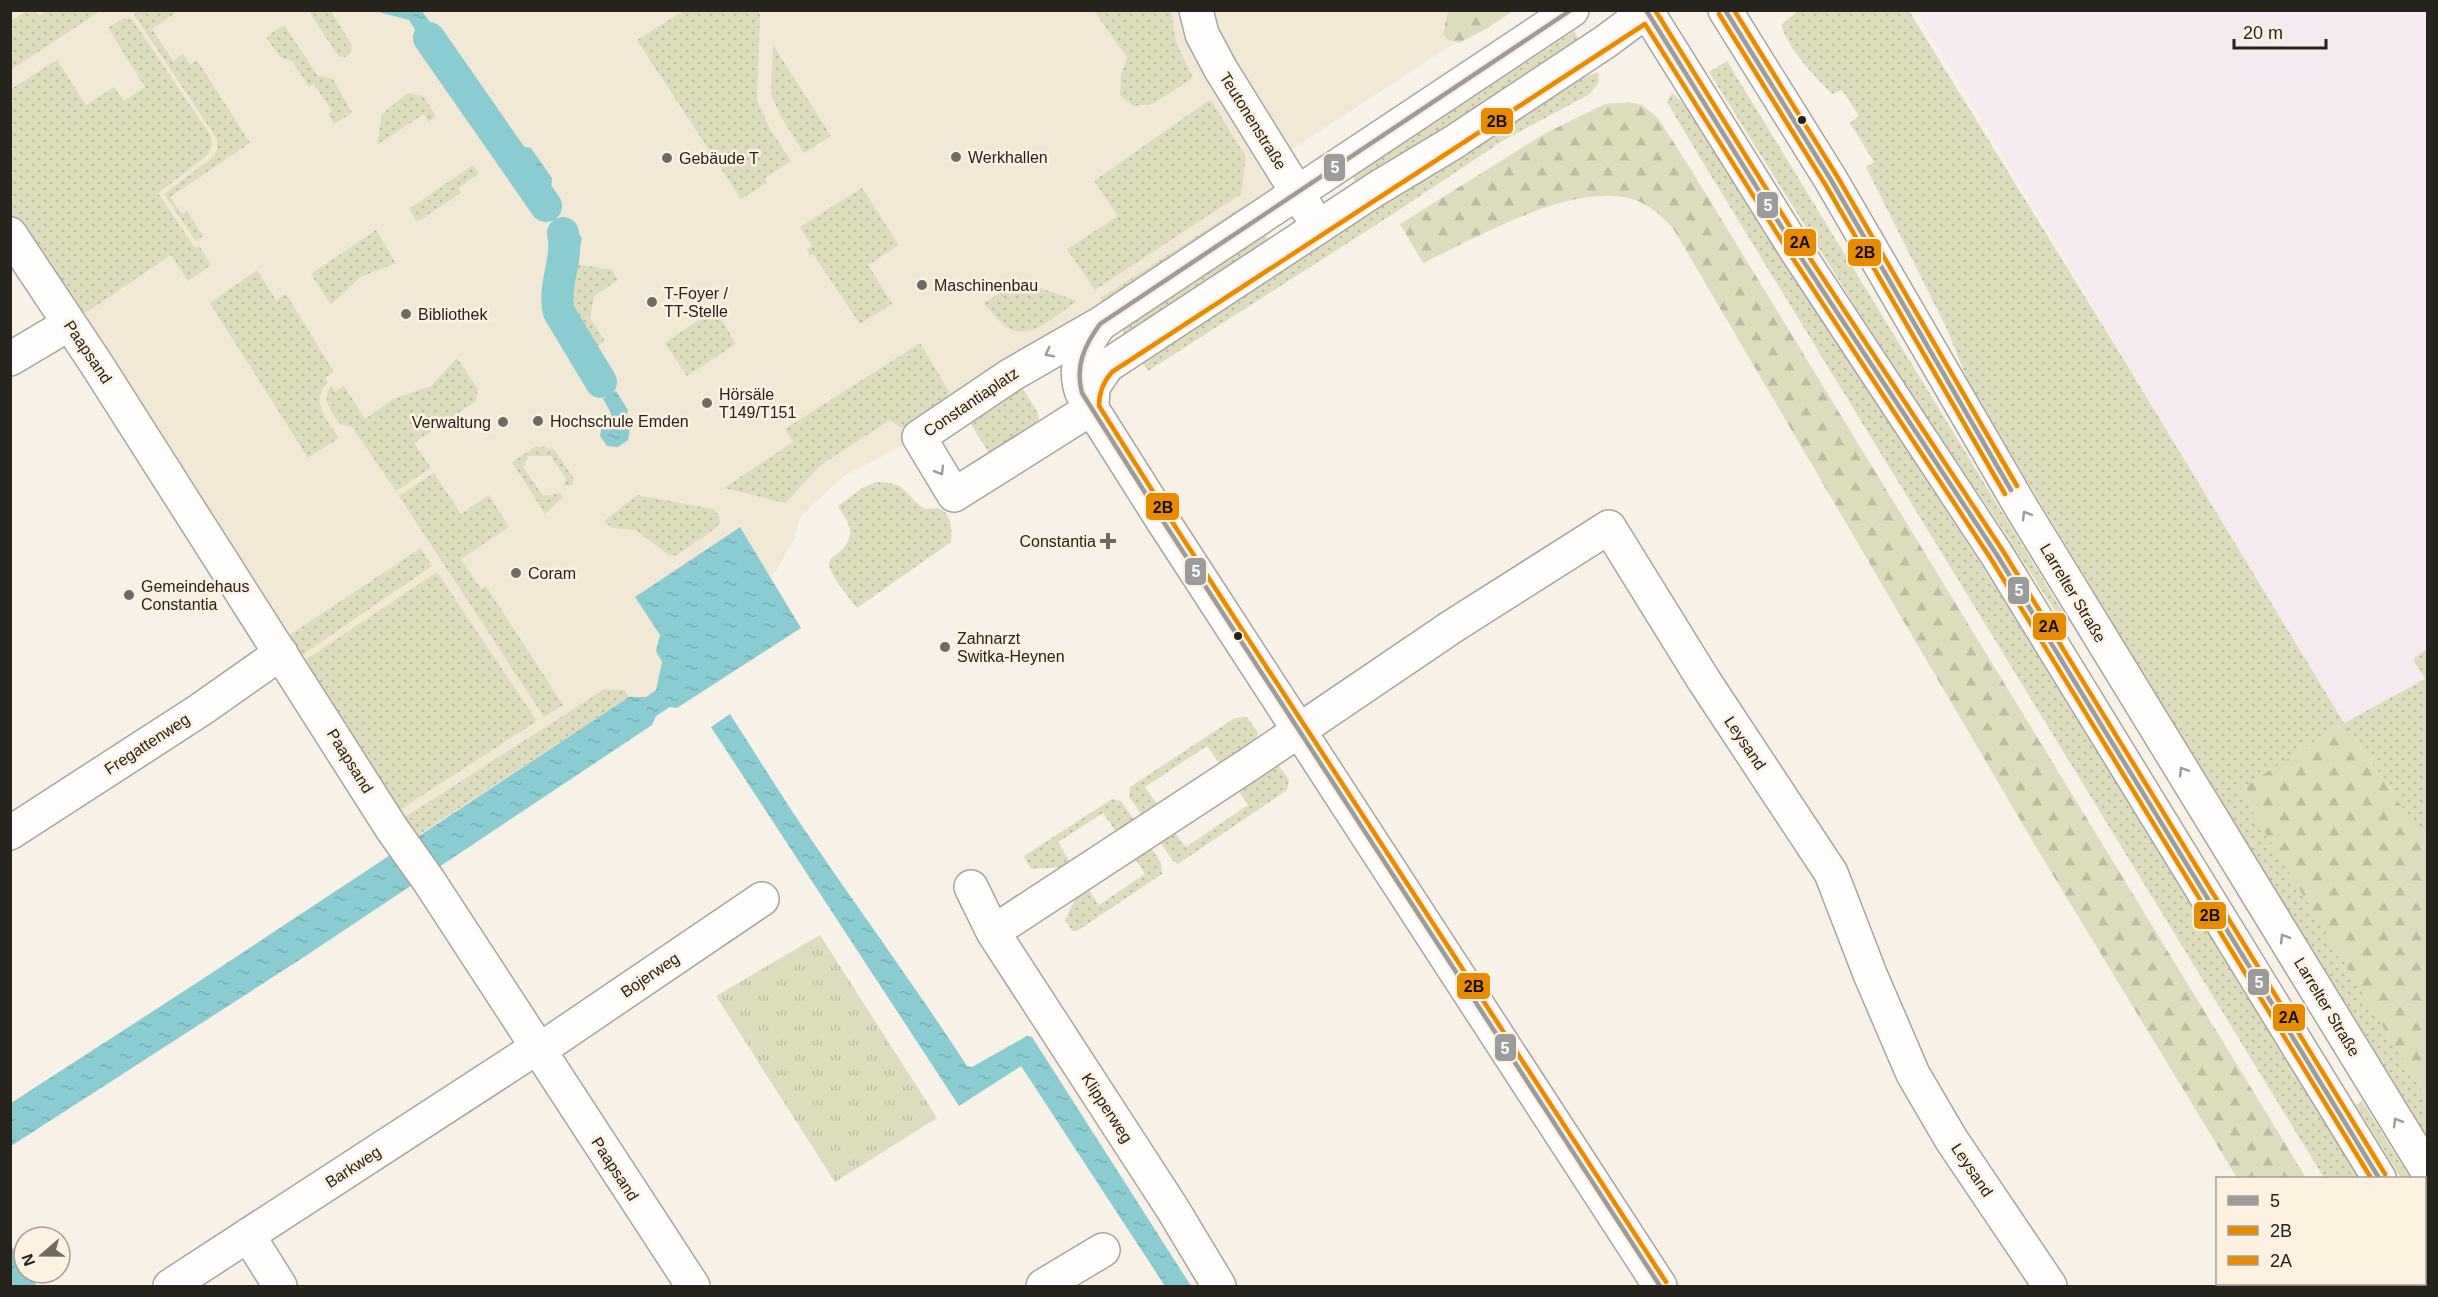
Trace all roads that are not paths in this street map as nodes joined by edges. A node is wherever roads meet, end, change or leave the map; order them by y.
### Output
1 (1196, 10) edge
2 (1572, 10) edge
3 (1725, 10) edge
4 (1647, 11) edge
5 (1297, 192) junction
6 (1319, 228) junction
7 (10, 234) edge
8 (69, 324) junction
9 (1100, 324) junction
10 (10, 360) edge
11 (1092, 408) junction
12 (281, 653) junction
13 (1299, 730) junction
14 (10, 833) edge
15 (971, 887) dead end
16 (762, 899) dead end
17 (993, 932) junction
18 (537, 1049) junction
19 (2427, 1172) edge
20 (2378, 1177) edge
21 (248, 1235) junction
22 (1103, 1250) dead end
23 (170, 1287) edge
24 (280, 1287) edge
25 (693, 1287) edge
26 (1042, 1287) edge
27 (1219, 1287) edge
28 (1660, 1287) edge
29 (2050, 1287) edge

1 - 5 street, Teutonenstraße
2 - 5 street
19 -> 3 street, Larrelter Straße
4 - 6 street
4 - 20 street
5 - 6 street, Teutonenstraße
5 - 9 street
6 - 11 street
7 - 8 street, Paapsand
8 - 10 street
8 - 12 street, Paapsand
9 - 11 street
9 -> 11 street, Constantiaplatz
11 - 13 street
12 - 14 street, Fregattenweg
12 - 18 street, Paapsand
13 - 17 street
13 - 28 street
13 - 29 street, Leysand
15 - 17 street, Klipperweg
16 - 18 street, Bojerweg
17 - 27 street, Klipperweg
18 - 21 street, Barkweg
18 - 25 street, Paapsand
21 - 23 street, Barkweg
21 - 24 street
22 - 26 street

